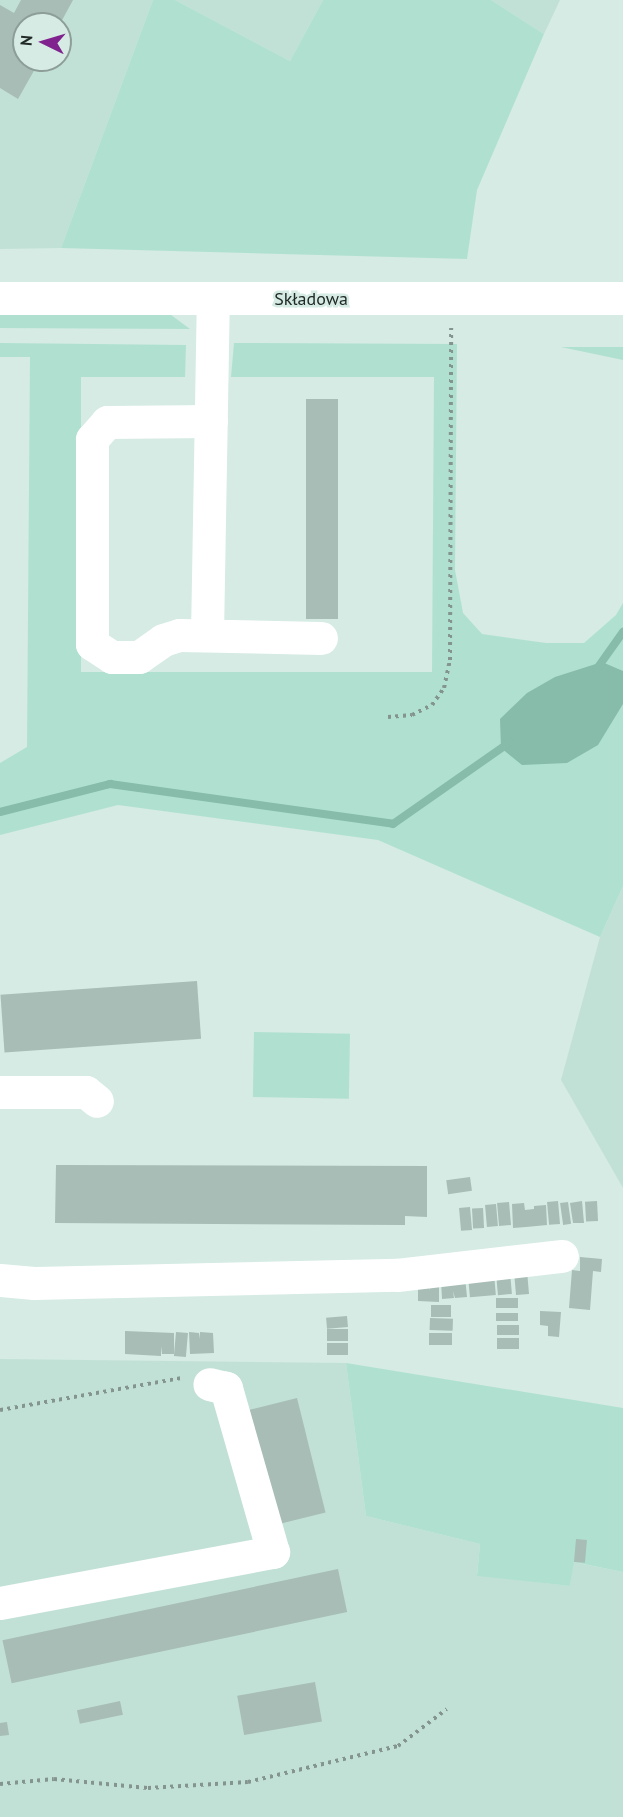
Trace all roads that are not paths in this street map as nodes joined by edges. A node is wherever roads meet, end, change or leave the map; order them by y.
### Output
1 (0, 298) edge
2 (623, 298) edge
3 (213, 299) junction
4 (211, 421) junction
5 (207, 635) junction
6 (321, 638) dead end
7 (0, 1092) edge
8 (97, 1101) dead end
9 (562, 1256) dead end
10 (0, 1280) edge
11 (209, 1384) road end
12 (0, 1603) edge

1 - 3 street, Składowa
2 - 3 street, Składowa
3 - 4 street
4 - 5 street
4 - 5 street
5 - 6 street
7 - 8 street
9 - 10 street
11 - 12 street

